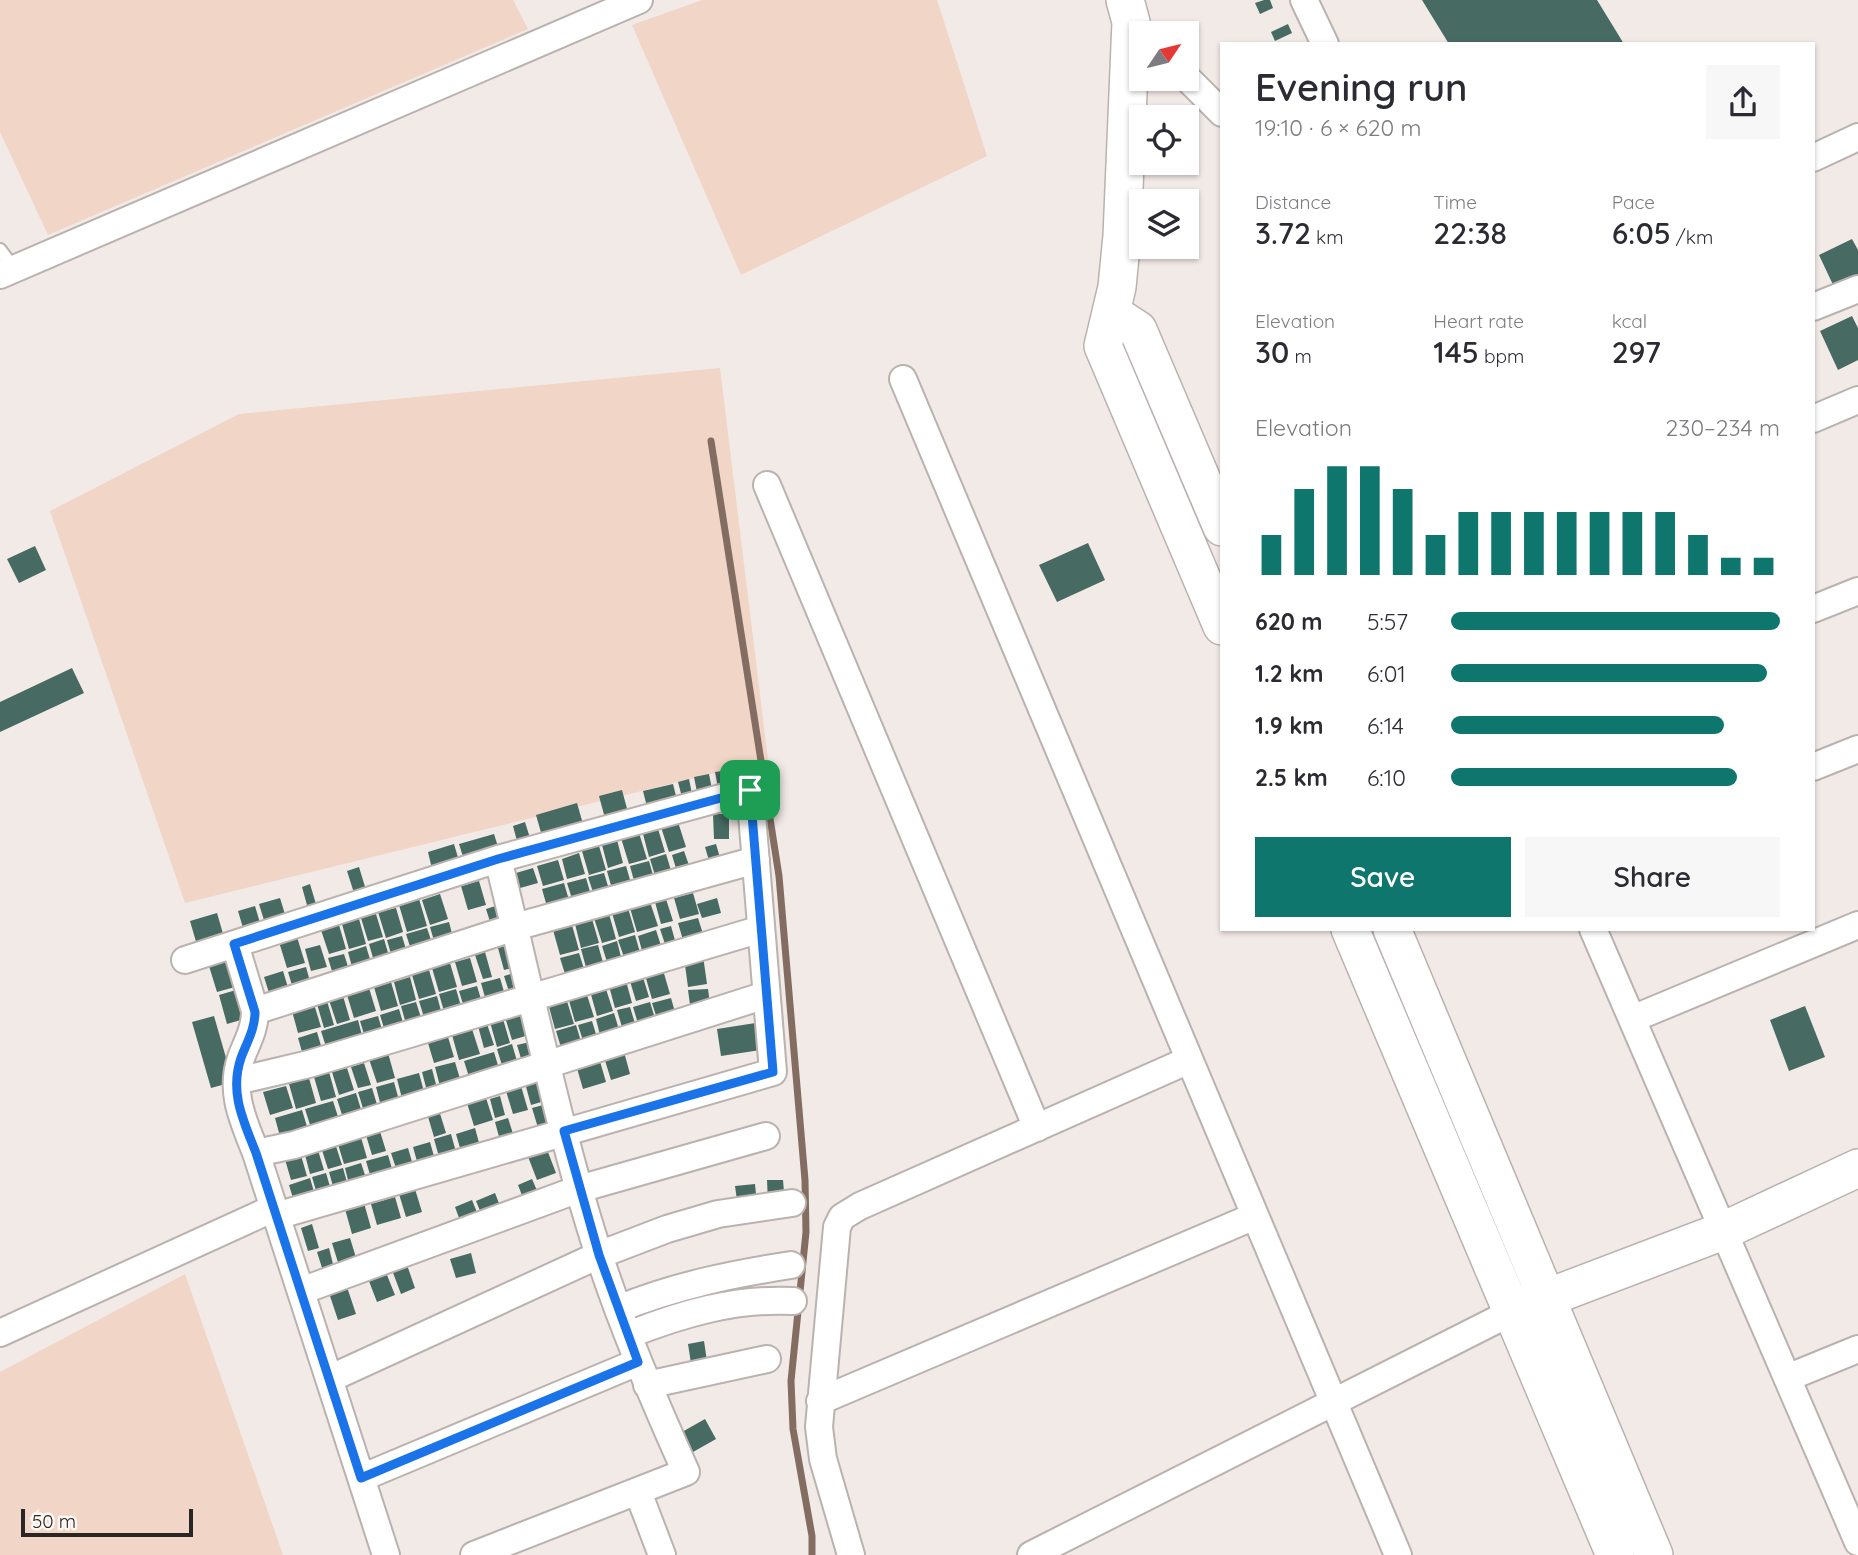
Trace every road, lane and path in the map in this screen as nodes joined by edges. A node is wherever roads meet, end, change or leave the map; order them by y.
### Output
1 (639, 0) edge
2 (1304, 0) edge
3 (1133, 18) edge
4 (1324, 42) edge
5 (1199, 90) edge
6 (1220, 111) edge
7 (1858, 138) edge
8 (1815, 157) edge
9 (5, 265) edge
10 (1858, 289) edge
11 (1815, 306) edge
12 (1112, 313) junction
13 (903, 379) dead end
14 (1858, 400) edge
15 (1815, 418) edge
16 (767, 485) dead end
17 (1220, 522) edge
18 (1858, 591) edge
19 (1815, 608) edge
20 (1220, 621) edge
21 (1858, 749) edge
22 (1815, 766) edge
23 (498, 859) junction
24 (756, 860) junction
25 (1858, 925) edge
26 (515, 927) junction
27 (761, 929) junction
28 (1351, 931) edge
29 (1393, 931) edge
30 (1594, 931) edge
31 (234, 944) junction
32 (185, 960) dead end
33 (766, 995) junction
34 (532, 998) junction
35 (255, 1012) junction
36 (1632, 1019) junction
37 (1189, 1060) junction
38 (548, 1066) junction
39 (237, 1081) junction
40 (1037, 1128) junction
41 (564, 1131) junction
42 (766, 1136) dead end
43 (256, 1153) junction
44 (1858, 1168) edge
45 (579, 1189) junction
46 (792, 1203) dead end
47 (275, 1212) junction
48 (1255, 1216) junction
49 (1723, 1231) junction
50 (599, 1255) junction
51 (791, 1265) dead end
52 (301, 1291) junction
53 (1546, 1297) junction
54 (793, 1301) dead end
55 (618, 1309) junction
56 (1512, 1312) junction
57 (0, 1333) edge
58 (628, 1335) junction
59 (1858, 1349) edge
60 (767, 1359) dead end
61 (643, 1374) junction
62 (1787, 1378) junction
63 (329, 1379) junction
64 (820, 1401) junction
65 (1333, 1403) junction
66 (361, 1478) junction
67 (638, 1492) junction
68 (1858, 1542) edge
69 (386, 1555) edge
70 (474, 1555) edge
71 (662, 1555) edge
72 (852, 1555) edge
73 (1031, 1555) edge
74 (1398, 1555) edge
75 (1615, 1555) edge
76 (1654, 1555) edge

1 - 9 street
2 - 4 street
3 - 12 street
5 - 6 street
7 - 8 street
10 - 11 street
12 - 17 street
12 - 20 street
13 - 37 street
14 - 15 street
16 - 40 street
18 - 19 street
21 - 22 street
23 - 24 street
23 - 26 street
23 - 31 street
24 - 26 street
24 - 27 street
25 - 36 street
26 - 34 street
26 - 35 street
27 - 33 street
27 - 34 street
28 - 56 street
29 - 53 street
30 - 36 street
31 - 32 street
31 - 35 street
33 - 38 street
33 - 41 street
34 - 38 street
34 - 39 street
35 - 39 street
36 - 49 street
37 - 40 street
37 - 48 street
38 - 41 street
38 - 43 street
39 - 43 street
40 - 64 street
41 - 45 street
41 - 47 street
42 - 45 street
43 - 47 street
44 - 49 street
45 - 50 street
45 - 52 street
46 - 50 street
47 - 52 street
47 - 57 street
48 - 64 street
48 - 65 street
49 - 53 street
49 - 62 street
50 - 55 street
50 - 63 street
51 - 55 street
52 - 63 street
53 - 56 street
53 - 76 street
54 - 58 street
55 - 58 street
56 - 65 street
56 - 75 street
58 - 61 street
59 - 62 street
60 - 61 street
61 - 66 street
61 - 67 street
62 - 68 street
63 - 66 street
64 - 72 street
65 - 73 street
65 - 74 street
66 - 69 street
67 - 70 street
67 - 71 street

